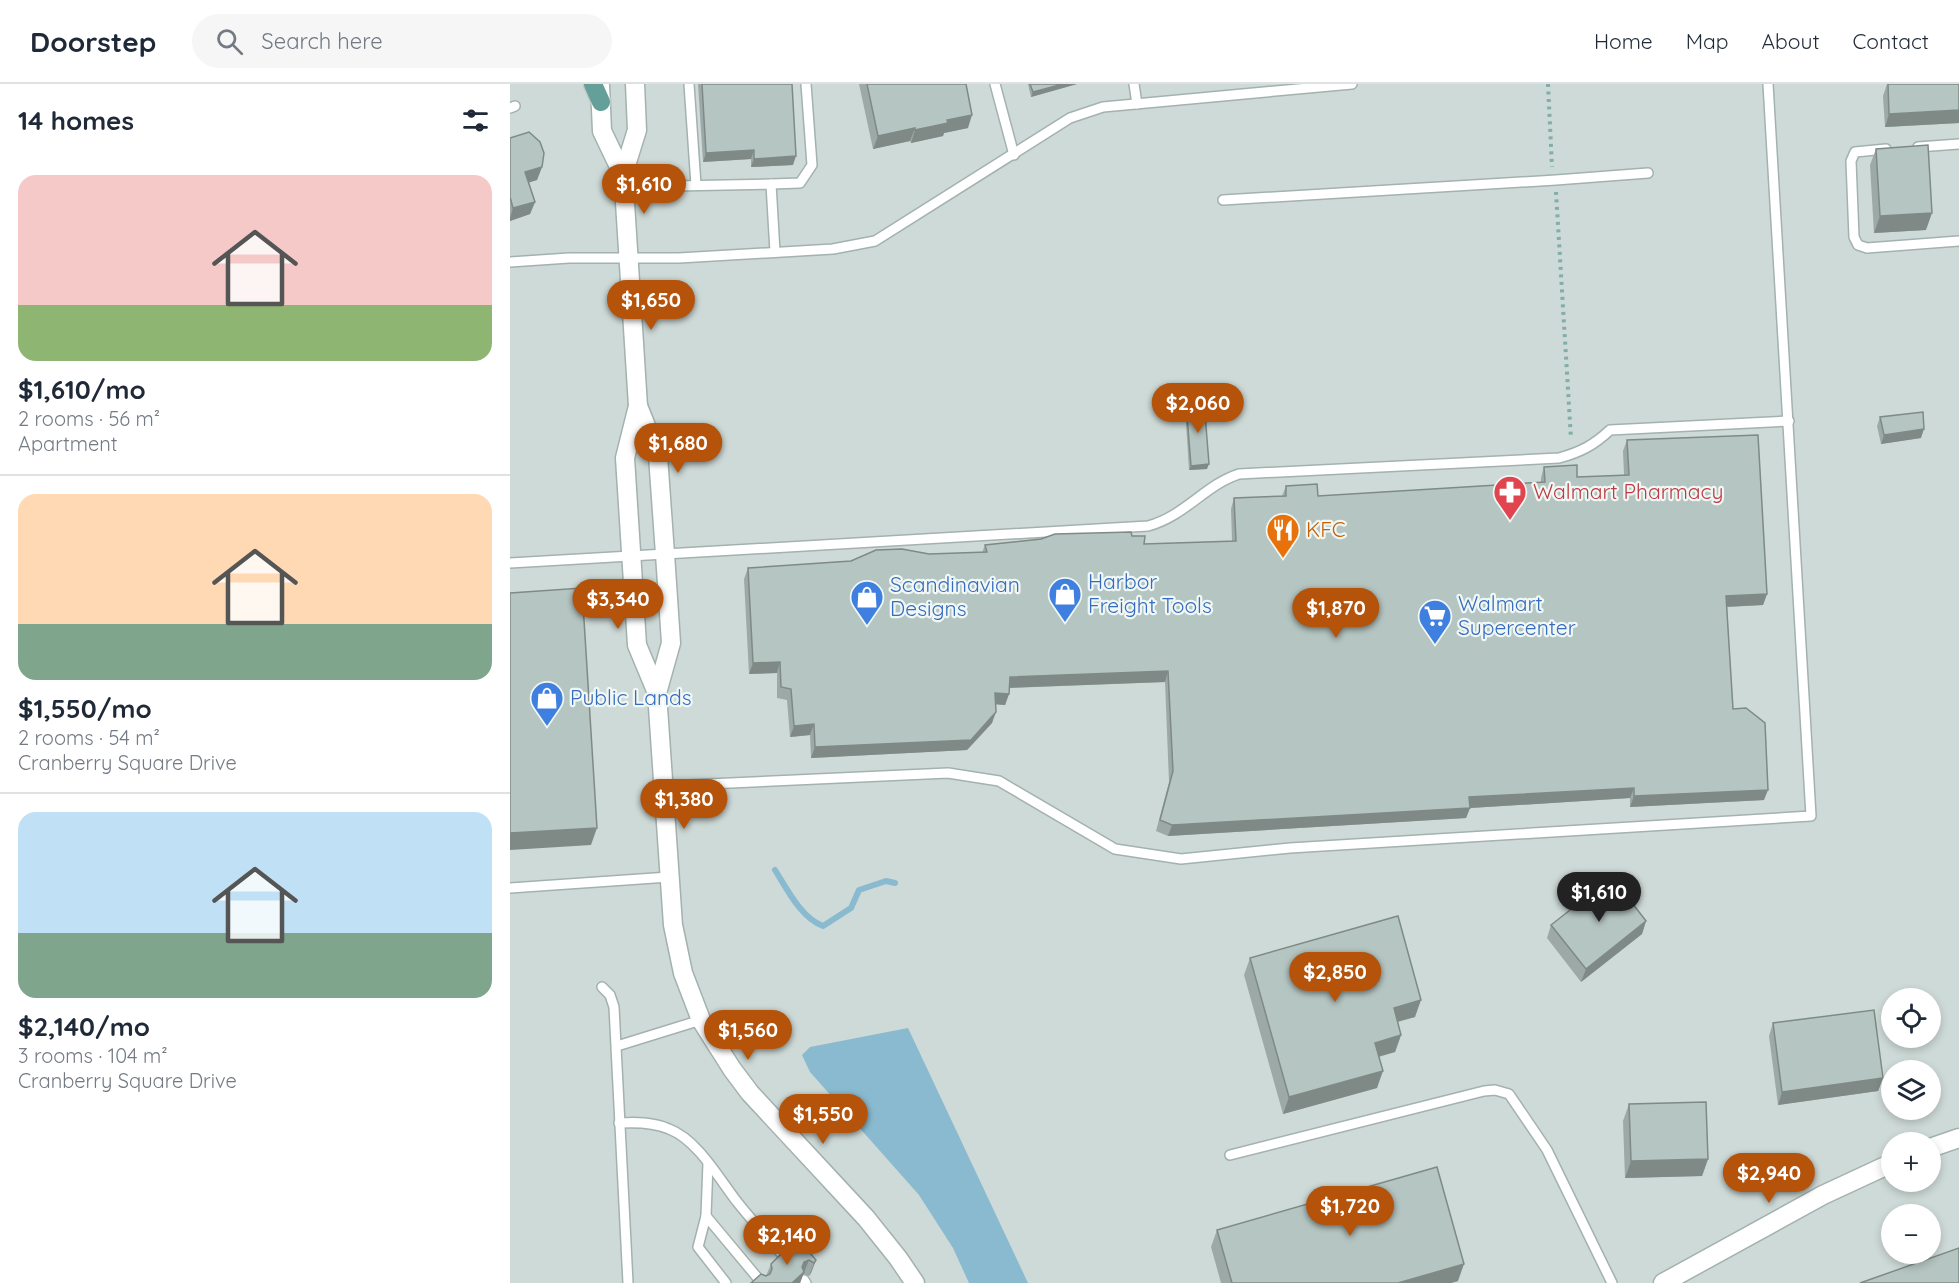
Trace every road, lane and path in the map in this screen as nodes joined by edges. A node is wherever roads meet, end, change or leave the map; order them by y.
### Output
1 (593, 84) edge
2 (635, 84) edge
3 (689, 84) edge
4 (806, 84) edge
5 (995, 84) edge
6 (1134, 84) edge
7 (1352, 84) edge
8 (1548, 84) edge
9 (1768, 84) edge
10 (1255, 88) edge
11 (600, 93) edge
12 (1137, 104) junction
13 (1959, 144) edge
14 (1891, 148) edge
15 (1902, 148) edge
16 (1014, 154) junction
17 (1648, 173) dead end
18 (1556, 180) junction
19 (623, 181) junction
20 (771, 184) junction
21 (696, 185) junction
22 (1223, 200) dead end
23 (1959, 241) edge
24 (775, 252) junction
25 (628, 258) junction
26 (510, 262) edge
27 (638, 406) junction
28 (1789, 421) junction
29 (1572, 454) junction
30 (665, 554) junction
31 (632, 556) junction
32 (510, 563) edge
33 (657, 693) junction
34 (663, 786) junction
35 (669, 877) junction
36 (510, 888) edge
37 (602, 987) dead end
38 (701, 1020) junction
39 (617, 1046) junction
40 (619, 1124) junction
41 (1959, 1138) edge
42 (1941, 1144) edge
43 (1230, 1155) dead end
44 (708, 1163) junction
45 (1881, 1167) edge
46 (706, 1216) junction
47 (786, 1259) edge
48 (761, 1282) edge
49 (628, 1283) edge
50 (726, 1283) edge
51 (915, 1283) edge
52 (1612, 1283) edge
53 (1663, 1283) edge

1 - 11 main road
2 - 19 street
3 - 21 lane
4 - 20 lane
5 - 16 lane
6 - 12 lane
7 - 10 lane
8 - 18 path
9 - 28 lane
10 - 12 lane
11 - 19 street
12 - 16 lane
13 - 15 lane
14 - 23 lane
16 - 24 lane
17 - 18 lane
18 - 22 lane
18 - 29 path
19 - 21 lane
19 - 25 street
20 - 21 lane
20 - 24 lane
24 - 25 lane
25 - 26 lane
25 - 27 street
27 - 30 street
27 - 31 street
28 - 29 lane
28 - 34 lane
29 - 30 lane
30 - 31 lane
30 - 33 street
31 - 32 lane
31 - 33 street
33 - 34 street
34 - 35 street
35 - 36 lane
35 - 38 street
37 - 39 lane
38 - 39 lane
38 - 51 street
39 - 40 lane
40 - 44 lane
40 - 49 lane
41 - 42 street
43 - 52 lane
44 - 46 lane
44 - 47 lane
45 - 53 street
46 - 48 lane
46 - 50 lane

